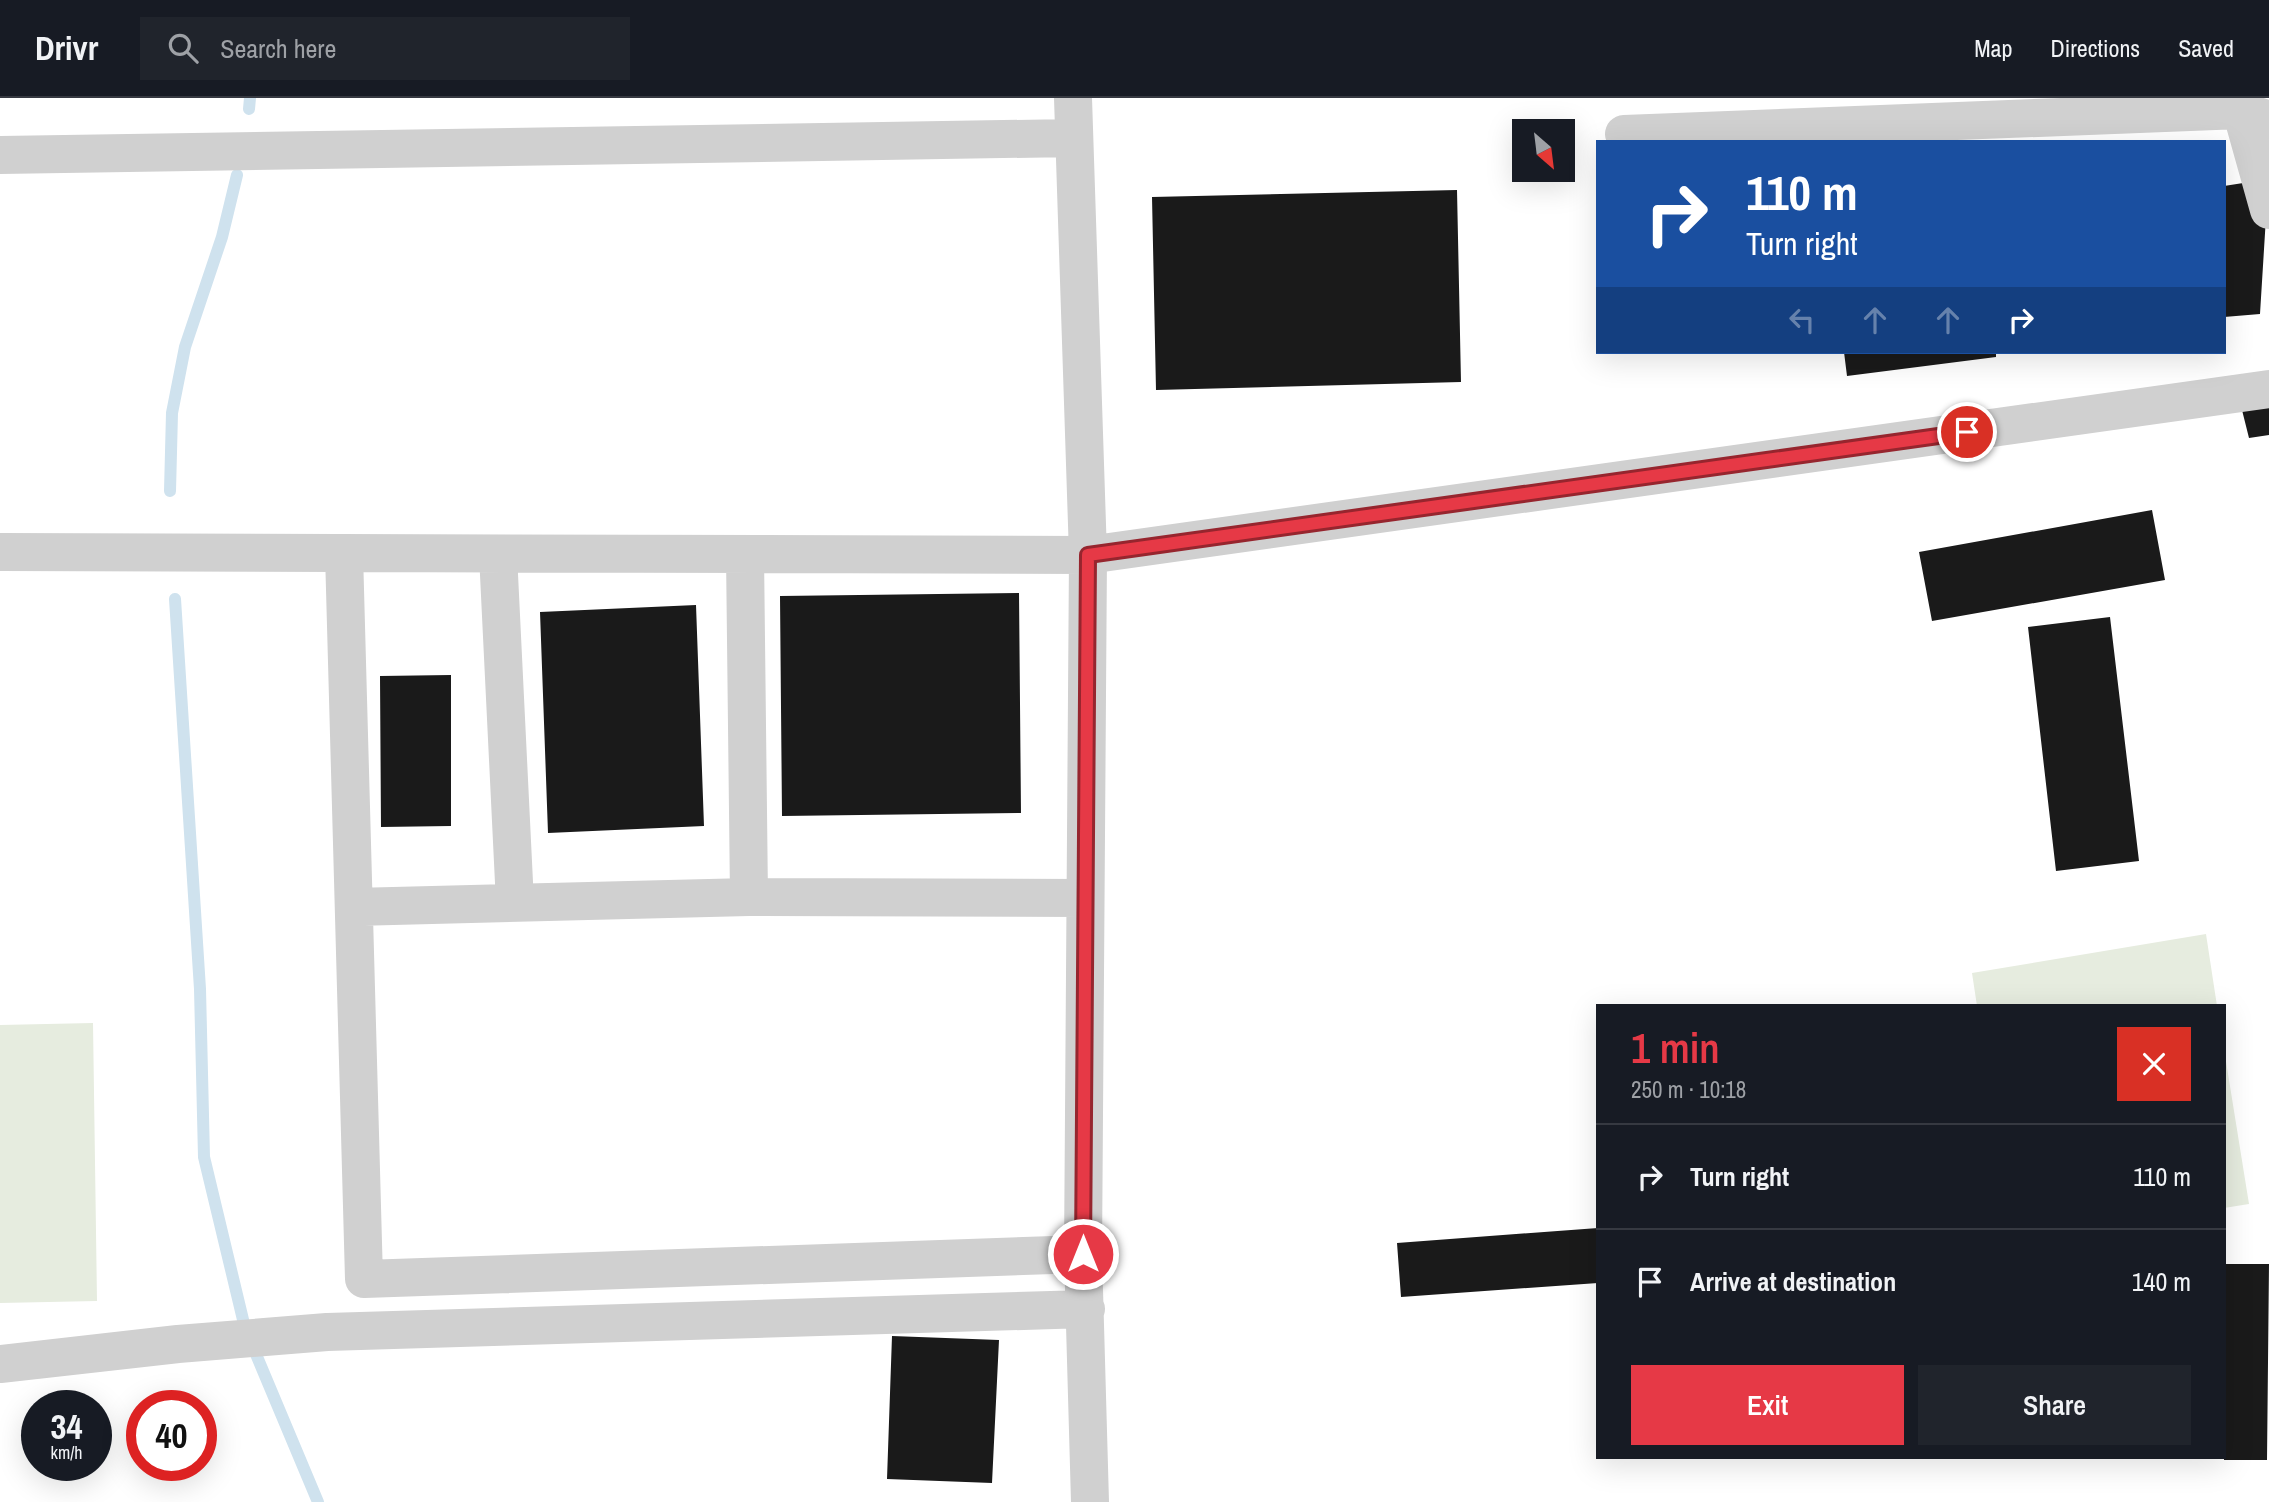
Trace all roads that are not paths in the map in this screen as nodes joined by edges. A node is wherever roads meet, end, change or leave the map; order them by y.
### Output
1 (1073, 98) edge
2 (2251, 109) edge
3 (1624, 134) dead end
4 (1073, 138) junction
5 (0, 155) edge
6 (2269, 210) edge
7 (2269, 389) edge
8 (0, 552) edge
9 (344, 553) junction
10 (498, 554) junction
11 (745, 554) junction
12 (1088, 555) junction
13 (749, 897) junction
14 (1084, 898) junction
15 (515, 903) junction
16 (354, 907) junction
17 (1083, 1254) junction
18 (1086, 1309) junction
19 (0, 1364) edge
20 (1090, 1502) edge

1 - 4 street
2 - 3 street
2 - 6 street
4 - 5 street
4 - 12 street
7 - 12 street
8 - 9 street
9 - 10 street
9 - 16 street
10 - 11 street
10 - 15 street
11 - 12 street
11 - 13 street
12 - 14 street
13 - 14 street
13 - 15 street
14 - 17 street
15 - 16 street
16 - 17 street
17 - 18 street
18 - 19 street
18 - 20 street

